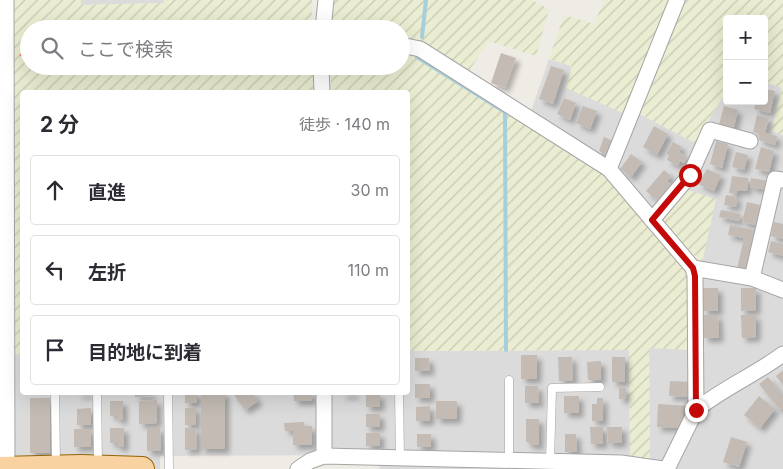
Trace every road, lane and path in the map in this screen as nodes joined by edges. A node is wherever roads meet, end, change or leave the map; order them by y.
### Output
1 (6, 0) edge
2 (326, 0) edge
3 (677, 0) edge
4 (324, 20) edge
5 (410, 47) edge
6 (321, 75) edge
7 (322, 90) edge
8 (750, 141) dead end
9 (609, 169) junction
10 (783, 180) edge
11 (652, 220) junction
12 (693, 268) junction
13 (752, 278) junction
14 (783, 290) edge
15 (783, 354) edge
16 (509, 380) dead end
17 (600, 387) dead end
18 (56, 395) edge
19 (97, 395) edge
20 (168, 395) edge
21 (324, 395) edge
22 (400, 395) edge
23 (696, 410) junction
24 (324, 456) junction
25 (400, 458) junction
26 (510, 460) junction
27 (550, 461) junction
28 (56, 467) junction
29 (98, 467) junction
30 (0, 468) edge
31 (7, 469) edge
32 (142, 469) edge
33 (169, 469) edge
34 (298, 469) edge
35 (662, 469) edge
36 (667, 469) edge

1 - 31 street
2 - 4 street
3 - 9 street
5 - 9 street
6 - 7 street
8 - 11 street
9 - 11 street
10 - 13 street
11 - 12 street
12 - 13 street
12 - 23 street
13 - 14 street
15 - 23 street
16 - 26 lane
17 - 27 lane
18 - 28 lane
19 - 29 lane
20 - 33 lane
21 - 24 street
22 - 25 lane
23 - 36 street
24 - 25 street
24 - 34 street
25 - 26 street
26 - 27 street
27 - 35 street
28 - 29 main road
28 - 31 main road
29 - 32 main road
30 - 31 main road

